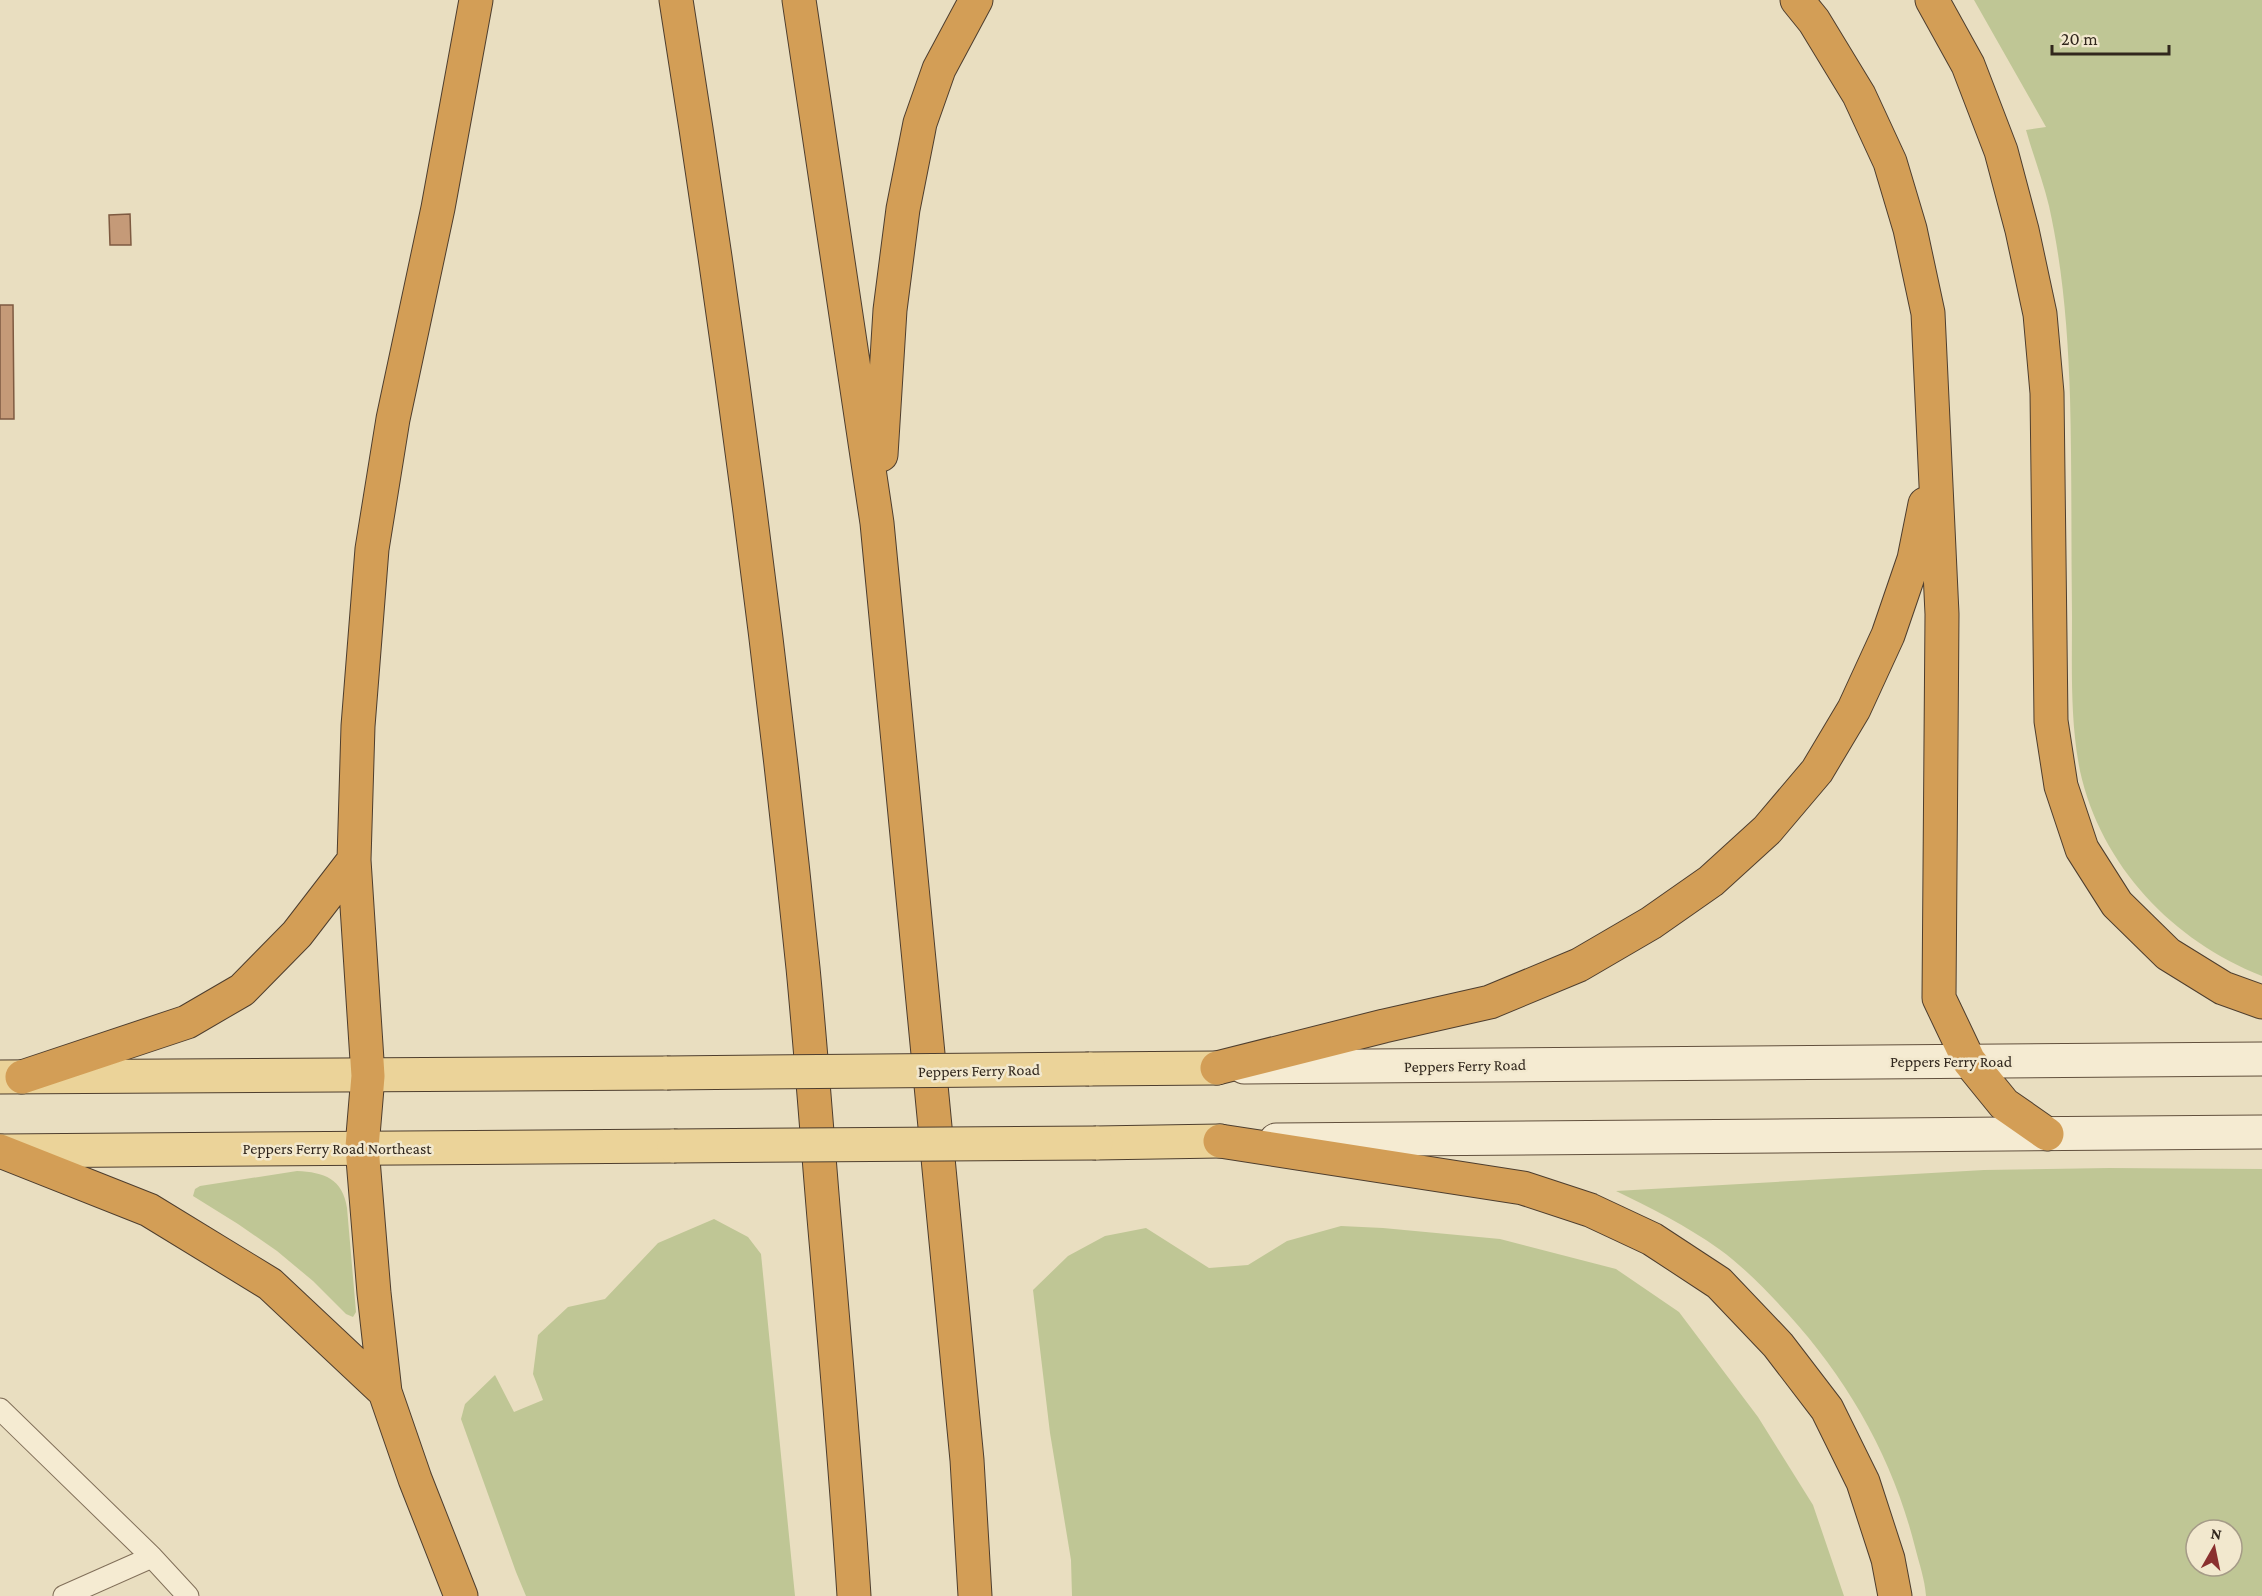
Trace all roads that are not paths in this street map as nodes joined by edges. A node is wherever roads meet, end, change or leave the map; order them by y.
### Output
1 (476, 0) edge
2 (676, 0) edge
3 (799, 0) edge
4 (976, 0) edge
5 (1797, 0) edge
6 (1932, 0) edge
7 (1932, 394) junction
8 (876, 523) junction
9 (354, 860) junction
10 (2262, 1002) edge
11 (2262, 1059) edge
12 (1970, 1061) junction
13 (1217, 1068) junction
14 (368, 1076) junction
15 (11, 1077) edge
16 (2262, 1132) edge
17 (2047, 1134) junction
18 (1220, 1141) junction
19 (362, 1147) junction
20 (0, 1151) edge
21 (385, 1392) junction
22 (0, 1409) edge
23 (967, 1460) junction
24 (152, 1557) junction
25 (64, 1596) edge
26 (188, 1596) edge
27 (461, 1596) edge
28 (854, 1596) edge
29 (975, 1596) edge
30 (995, 1596) edge
31 (1895, 1596) edge

1 - 9 highway
2 - 28 highway
3 - 8 highway
4 - 8 highway
5 - 7 highway
6 - 10 highway
7 - 12 highway
7 - 13 highway
8 - 23 highway
9 - 14 highway
9 - 15 highway
11 - 12 street, Peppers Ferry Road
12 - 13 street, Peppers Ferry Road
12 - 17 highway
13 - 14 main road, Peppers Ferry Road, bridge
14 - 15 main road
14 - 19 highway
16 - 17 street
17 - 18 street
18 - 19 main road, Peppers Ferry Road Northeast, bridge
18 - 31 highway
19 - 20 main road, Peppers Ferry Road Northeast
19 - 21 highway
20 - 21 highway
21 - 27 highway
22 - 24 lane
23 - 29 highway
23 - 30 highway
24 - 25 lane
24 - 26 lane

